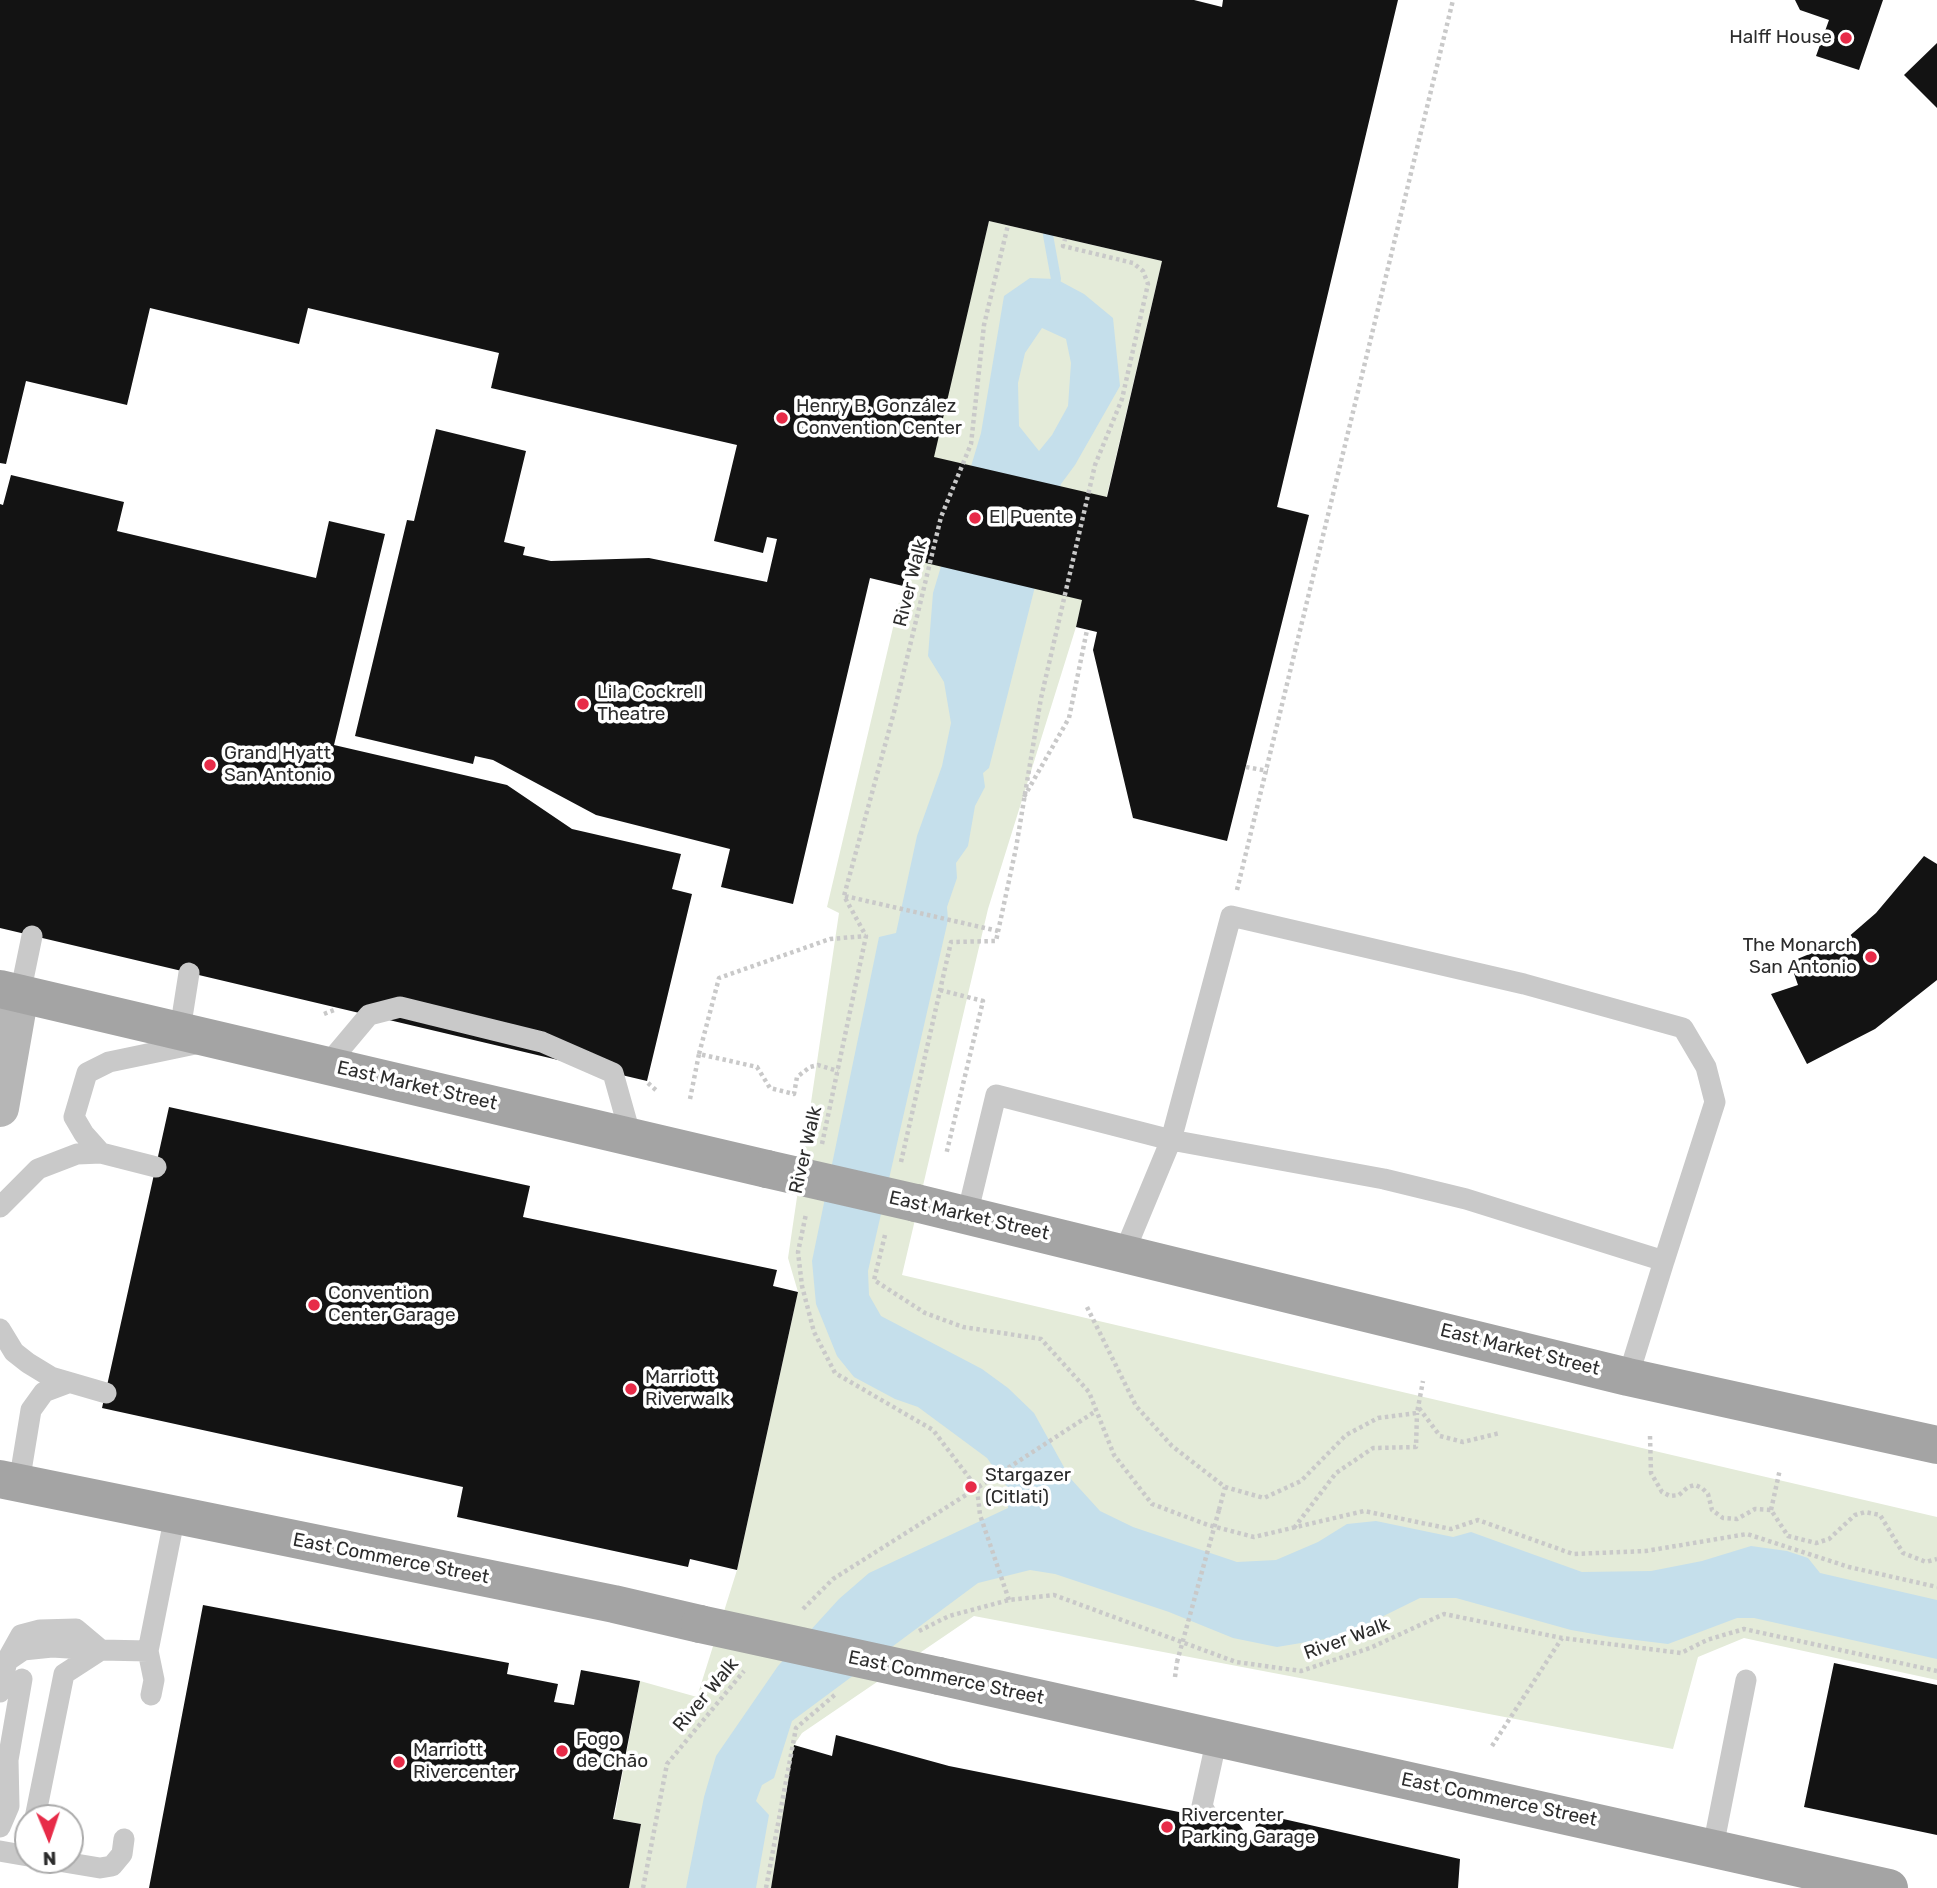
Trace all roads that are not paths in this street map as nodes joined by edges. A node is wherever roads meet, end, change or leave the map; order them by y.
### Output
1 (32, 936) dead end
2 (189, 973) dead end
3 (10, 991) edge
4 (180, 1030) junction
5 (219, 1039) junction
6 (327, 1065) junction
7 (0, 1108) edge
8 (631, 1137) junction
9 (1171, 1140) junction
10 (101, 1153) junction
11 (156, 1167) dead end
12 (0, 1207) edge
13 (967, 1215) junction
14 (1124, 1253) junction
15 (1664, 1261) junction
16 (0, 1329) edge
17 (1628, 1377) junction
18 (68, 1383) junction
19 (106, 1393) dead end
20 (1937, 1446) edge
21 (9, 1481) edge
22 (175, 1515) junction
23 (101, 1650) junction
24 (148, 1651) junction
25 (22, 1679) dead end
26 (1746, 1681) dead end
27 (0, 1692) edge
28 (151, 1695) dead end
29 (1217, 1738) junction
30 (38, 1804) edge
31 (1206, 1813) dead end
32 (0, 1827) edge
33 (124, 1839) dead end
34 (1713, 1847) junction
35 (84, 1865) edge
36 (1889, 1888) edge

1 - 3 lane
2 - 4 lane
3 - 4 main road, East Market Street
3 - 7 main road
4 - 5 main road, East Market Street
5 - 6 main road, East Market Street
5 - 10 lane
6 - 8 main road, East Market Street
6 - 8 lane
8 - 13 main road, East Market Street, bridge
9 - 13 lane
9 - 14 lane
9 - 15 lane
9 - 15 lane
10 - 11 lane
10 - 12 lane
13 - 14 main road, East Market Street
14 - 17 main road, East Market Street
15 - 17 lane
16 - 18 lane
17 - 20 main road, East Market Street
18 - 19 lane
18 - 21 lane
21 - 22 main road, East Commerce Street
22 - 24 lane
22 - 29 main road, East Commerce Street, bridge
23 - 24 lane
23 - 27 lane
23 - 30 lane
24 - 28 lane
25 - 32 lane
26 - 34 lane
29 - 31 lane
29 - 34 main road, East Commerce Street
33 - 35 lane
34 - 36 main road, East Commerce Street

